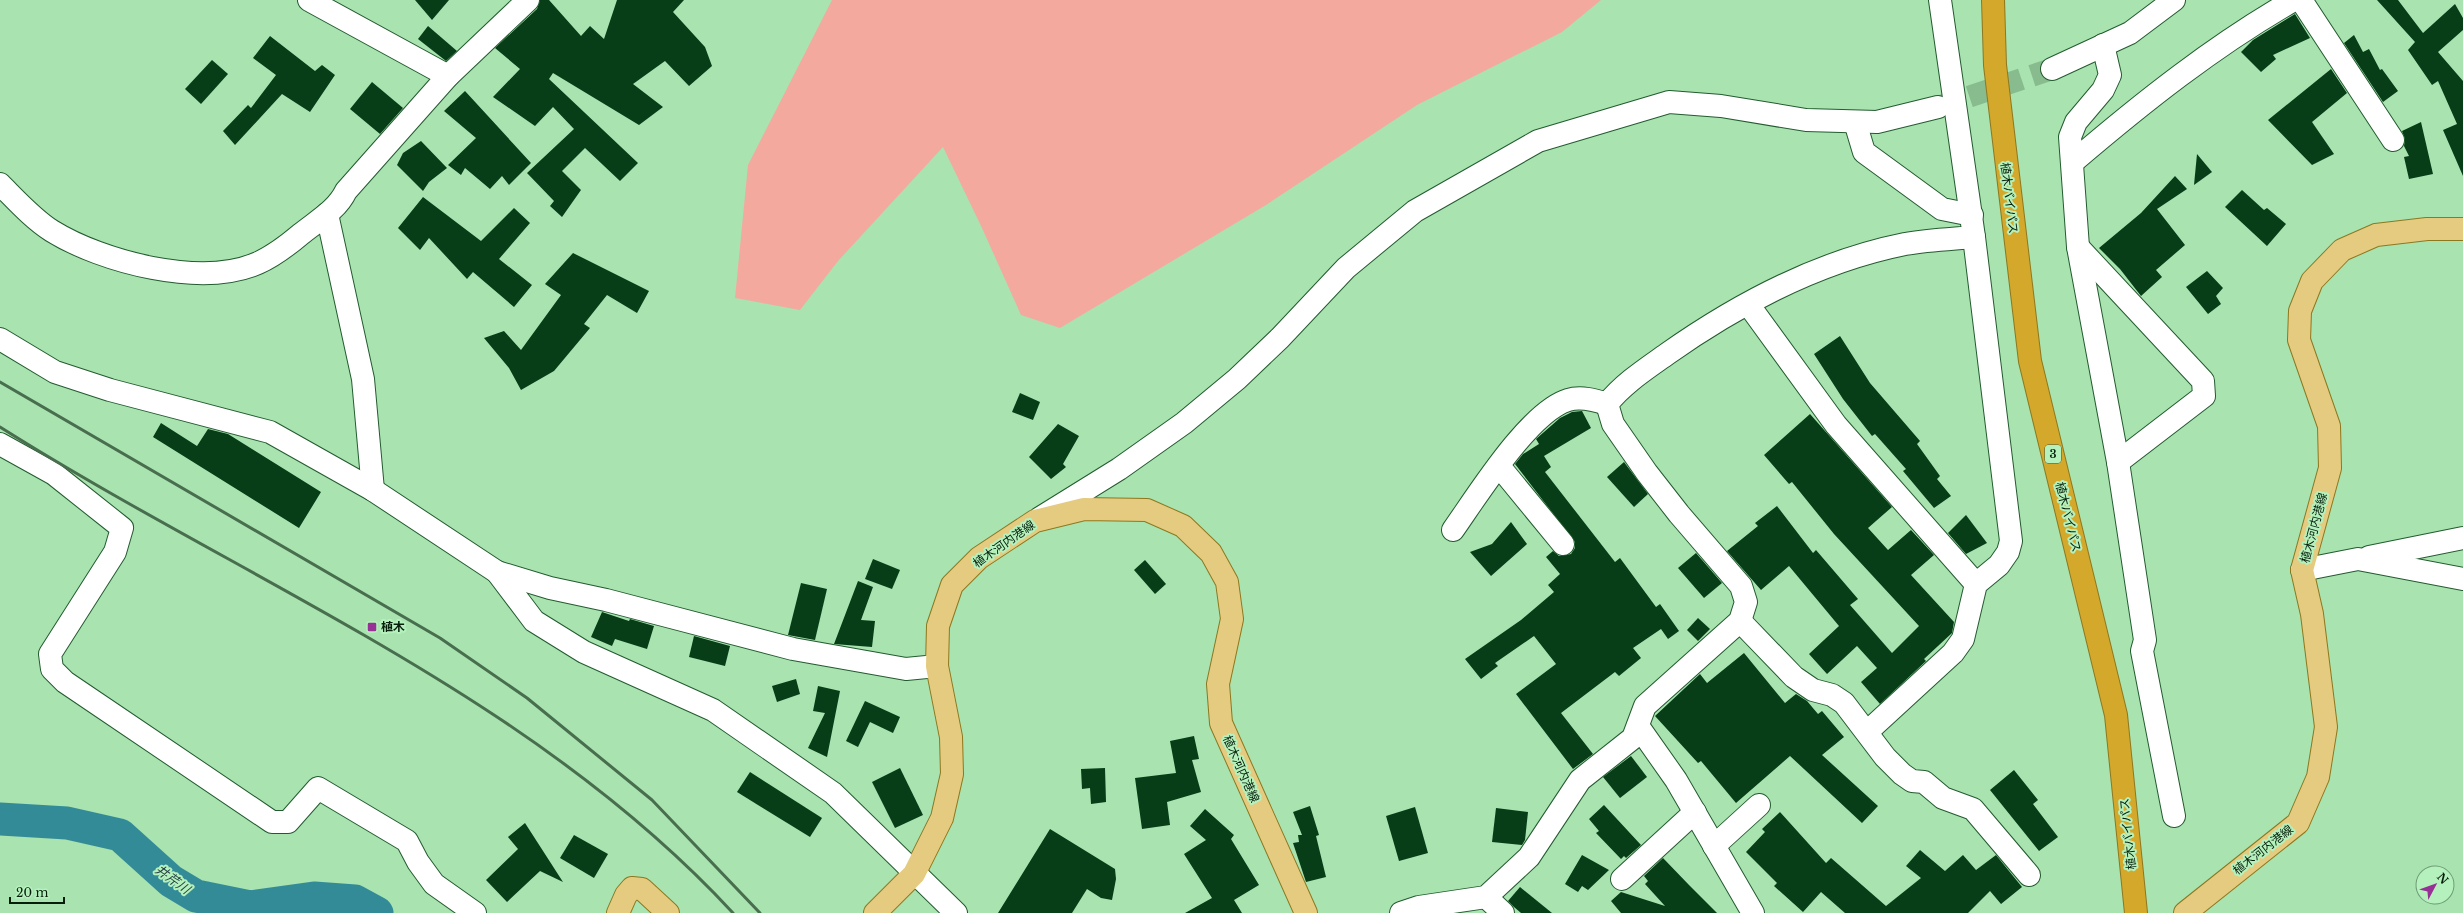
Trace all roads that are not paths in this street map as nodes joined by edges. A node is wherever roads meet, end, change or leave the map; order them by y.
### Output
1 (309, 0) edge
2 (528, 0) edge
3 (1940, 0) edge
4 (1993, 0) edge
5 (2174, 0) edge
6 (2294, 0) edge
7 (2301, 0) edge
8 (2103, 45) junction
9 (2052, 69) tunnel mouth
10 (448, 76) junction
11 (1938, 107) tunnel mouth
12 (1855, 122) junction
13 (2392, 140) dead end
14 (2073, 162) junction
15 (0, 184) edge
16 (327, 214) junction
17 (1972, 215) junction
18 (2463, 230) edge
19 (1974, 237) junction
20 (2078, 247) junction
21 (1748, 304) junction
22 (0, 339) edge
23 (1607, 404) junction
24 (0, 444) edge
25 (2118, 462) junction
26 (1499, 466) junction
27 (373, 490) junction
28 (1035, 521) junction
29 (1453, 530) dead end
30 (2463, 538) edge
31 (1563, 544) dead end
32 (2358, 559) junction
33 (2302, 570) junction
34 (497, 572) junction
35 (2463, 578) edge
36 (1976, 584) junction
37 (1740, 621) junction
38 (937, 666) junction
39 (1638, 726) junction
40 (1867, 732) junction
41 (1759, 805) dead end
42 (1695, 812) junction
43 (2174, 816) dead end
44 (1714, 846) junction
45 (914, 874) junction
46 (2029, 874) dead end
47 (1622, 878) dead end
48 (1486, 897) junction
49 (2136, 909) edge
50 (475, 913) edge
51 (618, 913) edge
52 (668, 913) edge
53 (875, 913) edge
54 (956, 913) edge
55 (1306, 913) edge
56 (1401, 913) edge
57 (1503, 913) edge
58 (1753, 913) edge
59 (2185, 913) edge

1 - 10 street
2 - 10 street
3 - 17 street
4 - 49 highway, 植木バイパス / 3
5 - 8 street
6 - 14 street
7 - 13 street
8 - 9 street
8 - 14 street
10 - 16 street
11 - 12 street
12 - 17 street
12 - 28 street
14 - 20 street
15 - 16 street
16 - 27 street
17 - 19 street
18 - 33 main road, 植木河内港線
19 - 21 street
19 - 36 street
20 - 25 street
20 - 25 street
21 - 23 street
21 - 36 street
22 - 27 street
23 - 26 street
23 - 37 street
24 - 50 street
25 - 43 street
26 - 29 street
26 - 31 street
27 - 34 street
28 - 38 main road, 植木河内港線
28 - 55 main road, 植木河内港線
30 - 32 street
32 - 33 street
32 - 35 street
33 - 59 main road, 植木河内港線
34 - 38 street
34 - 45 street
36 - 40 street
37 - 39 street
37 - 40 street
38 - 45 main road, 植木河内港線
39 - 42 street
39 - 48 street
40 - 46 street
41 - 44 street
42 - 44 street
42 - 47 street
44 - 58 street
45 - 53 main road, 植木河内港線
45 - 54 street
48 - 56 street
48 - 57 street
51 - 52 main road

